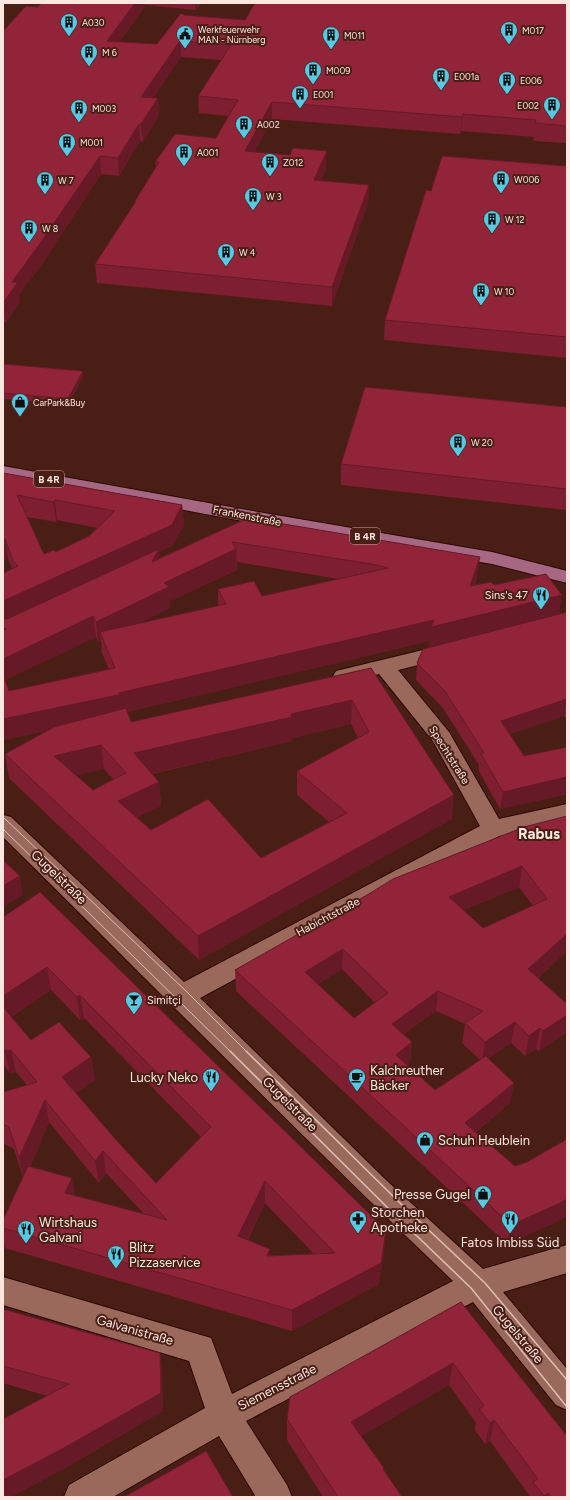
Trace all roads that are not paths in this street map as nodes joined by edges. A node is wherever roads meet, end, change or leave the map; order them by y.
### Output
1 (3, 471) edge
2 (492, 558) junction
3 (567, 565) edge
4 (567, 577) edge
5 (468, 646) edge
6 (384, 667) junction
7 (322, 681) edge
8 (567, 812) edge
9 (3, 823) edge
10 (494, 829) junction
11 (181, 996) junction
12 (567, 1259) edge
13 (478, 1285) junction
14 (3, 1291) edge
15 (567, 1394) edge
16 (224, 1415) junction
17 (81, 1497) edge
18 (274, 1497) edge

1 - 2 main road, Frankenstraße / B 4R
2 - 3 main road, Frankenstraße / B 4R
2 - 4 main road, Frankenstraße / B 4R
5 - 6 street
6 - 7 street
6 - 10 street, Spechtstraße
8 - 10 street, Habichtstraße
9 - 11 street, Gugelstraße
10 - 11 street, Habichtstraße
11 - 13 street, Gugelstraße
12 - 13 street, Siemensstraße
13 - 15 street, Gugelstraße
13 - 16 street, Siemensstraße
14 - 16 street, Galvanistraße
16 - 17 street, Siemensstraße
16 - 18 street

